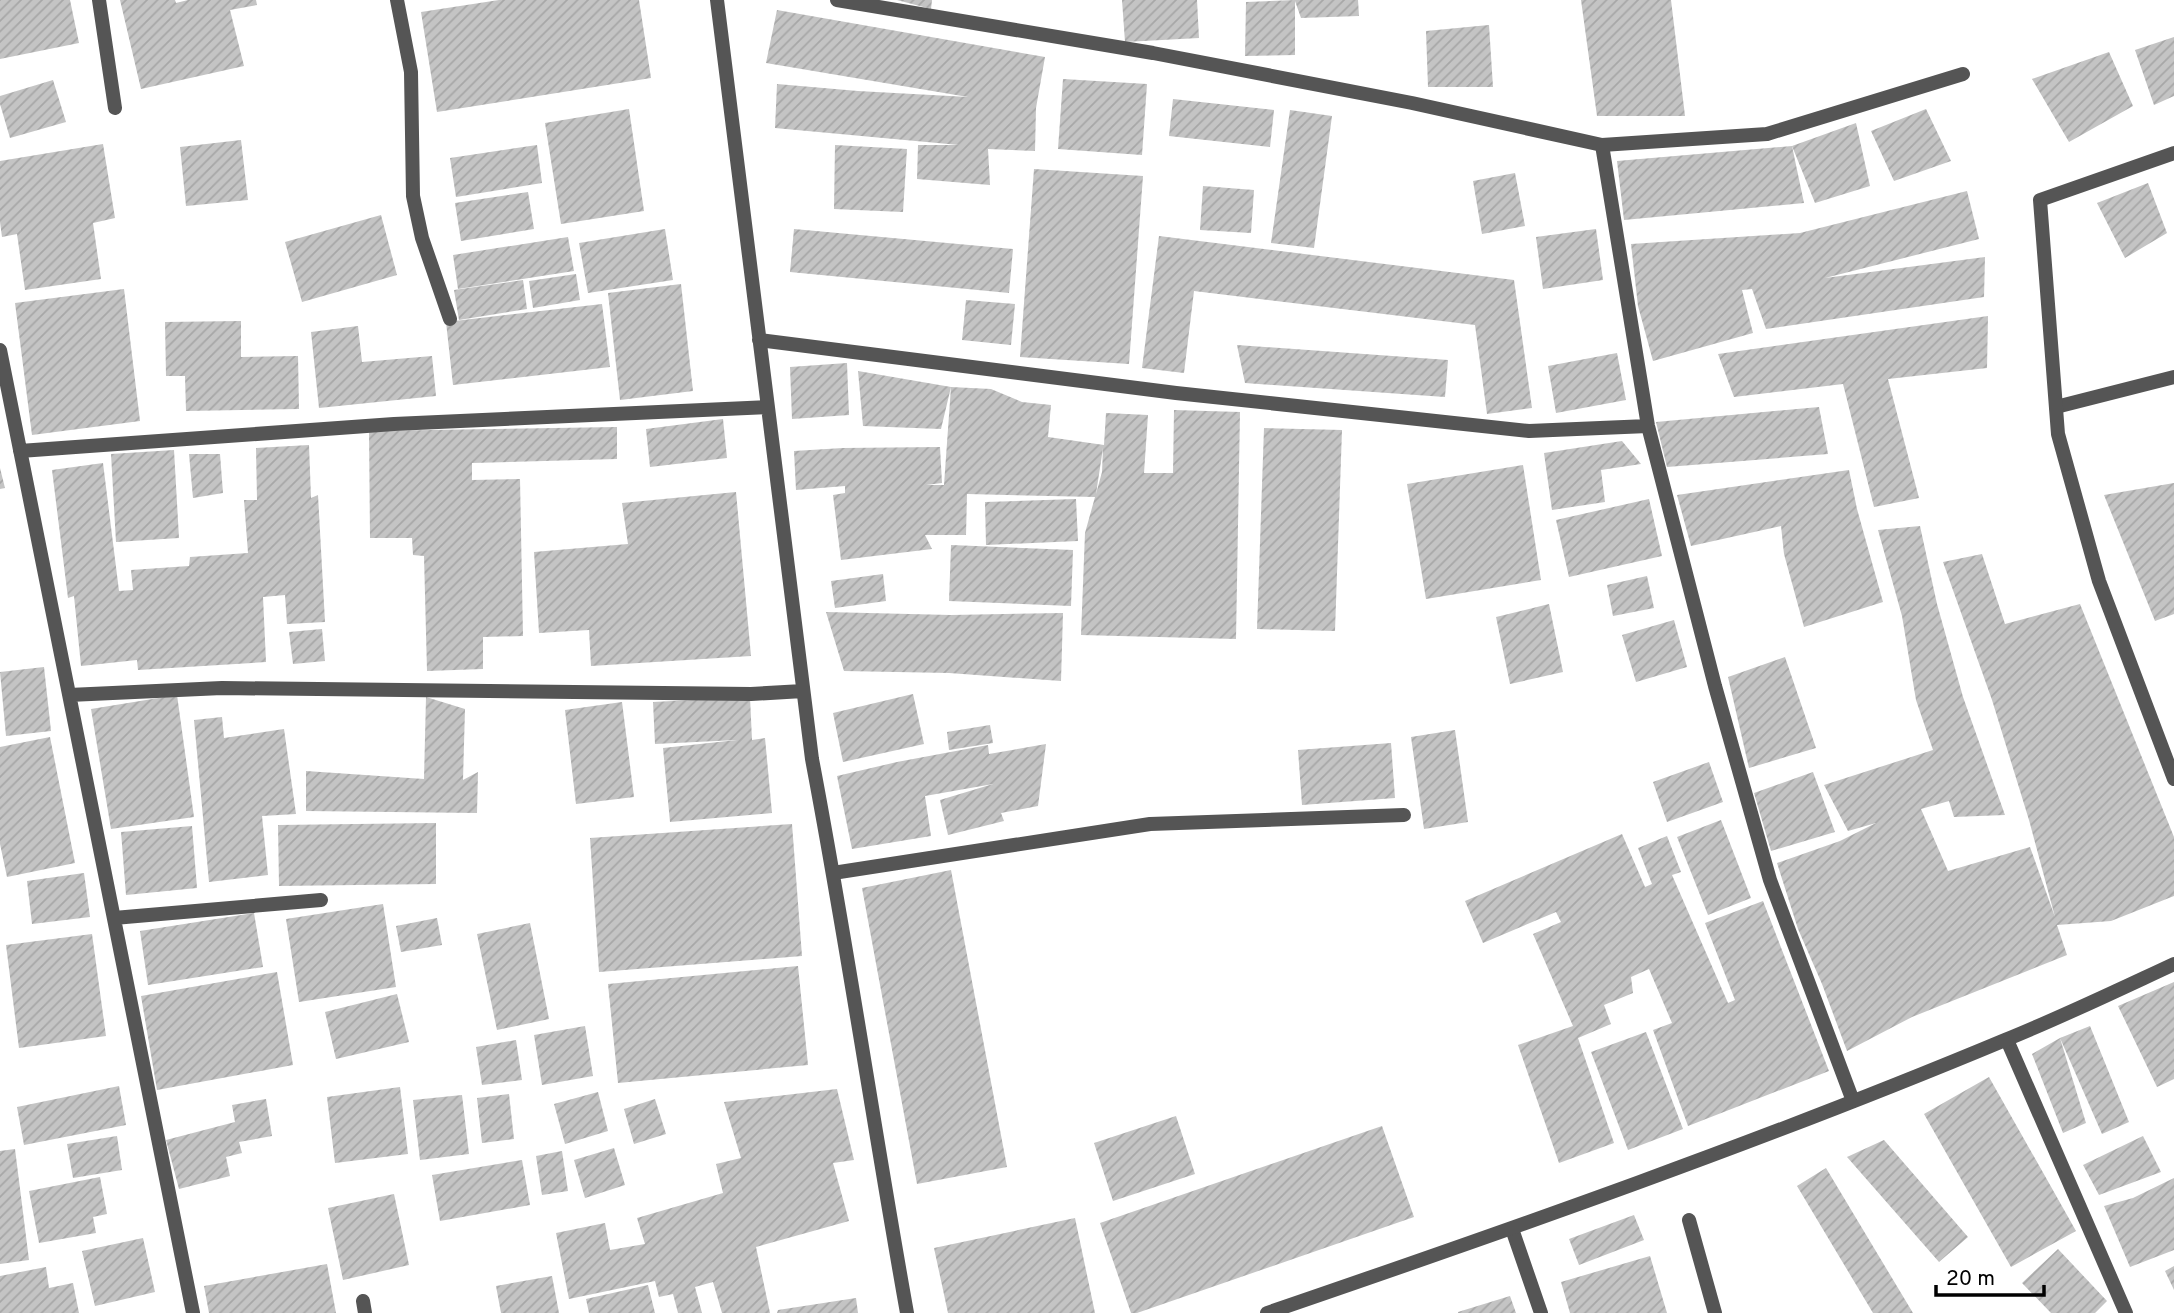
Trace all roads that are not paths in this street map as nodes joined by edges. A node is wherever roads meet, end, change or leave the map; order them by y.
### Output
1 (99, 0) edge
2 (397, 0) edge
3 (717, 0) edge
4 (837, 0) edge
5 (1963, 74) dead end
6 (115, 108) dead end
7 (1602, 145) junction
8 (2174, 153) edge
9 (450, 319) dead end
10 (759, 340) junction
11 (0, 350) edge
12 (2174, 377) edge
13 (767, 407) junction
14 (2056, 407) junction
15 (1648, 426) junction
16 (20, 451) junction
17 (803, 691) junction
18 (69, 695) junction
19 (2174, 779) edge
20 (1404, 815) dead end
21 (833, 873) junction
22 (321, 900) dead end
23 (114, 918) junction
24 (2174, 964) edge
25 (2007, 1040) junction
26 (1853, 1101) junction
27 (1689, 1220) dead end
28 (1512, 1229) junction
29 (193, 1313) edge
30 (907, 1313) edge
31 (1266, 1313) edge
32 (1541, 1313) edge
33 (1715, 1313) edge
34 (2126, 1313) edge

1 - 6 street
2 - 9 street
3 - 10 street
4 - 7 street
5 - 7 street
7 - 15 street
8 - 14 street
10 - 13 street
10 - 15 street
11 - 16 street
12 - 14 street
13 - 16 street
13 - 17 street
14 - 19 street
15 - 26 street
16 - 18 street
17 - 18 street
17 - 21 street
18 - 23 street
20 - 21 street
21 - 30 street
22 - 23 street
23 - 29 street
24 - 25 street
25 - 26 street
25 - 34 street
26 - 28 street
27 - 33 street
28 - 31 street
28 - 32 street

